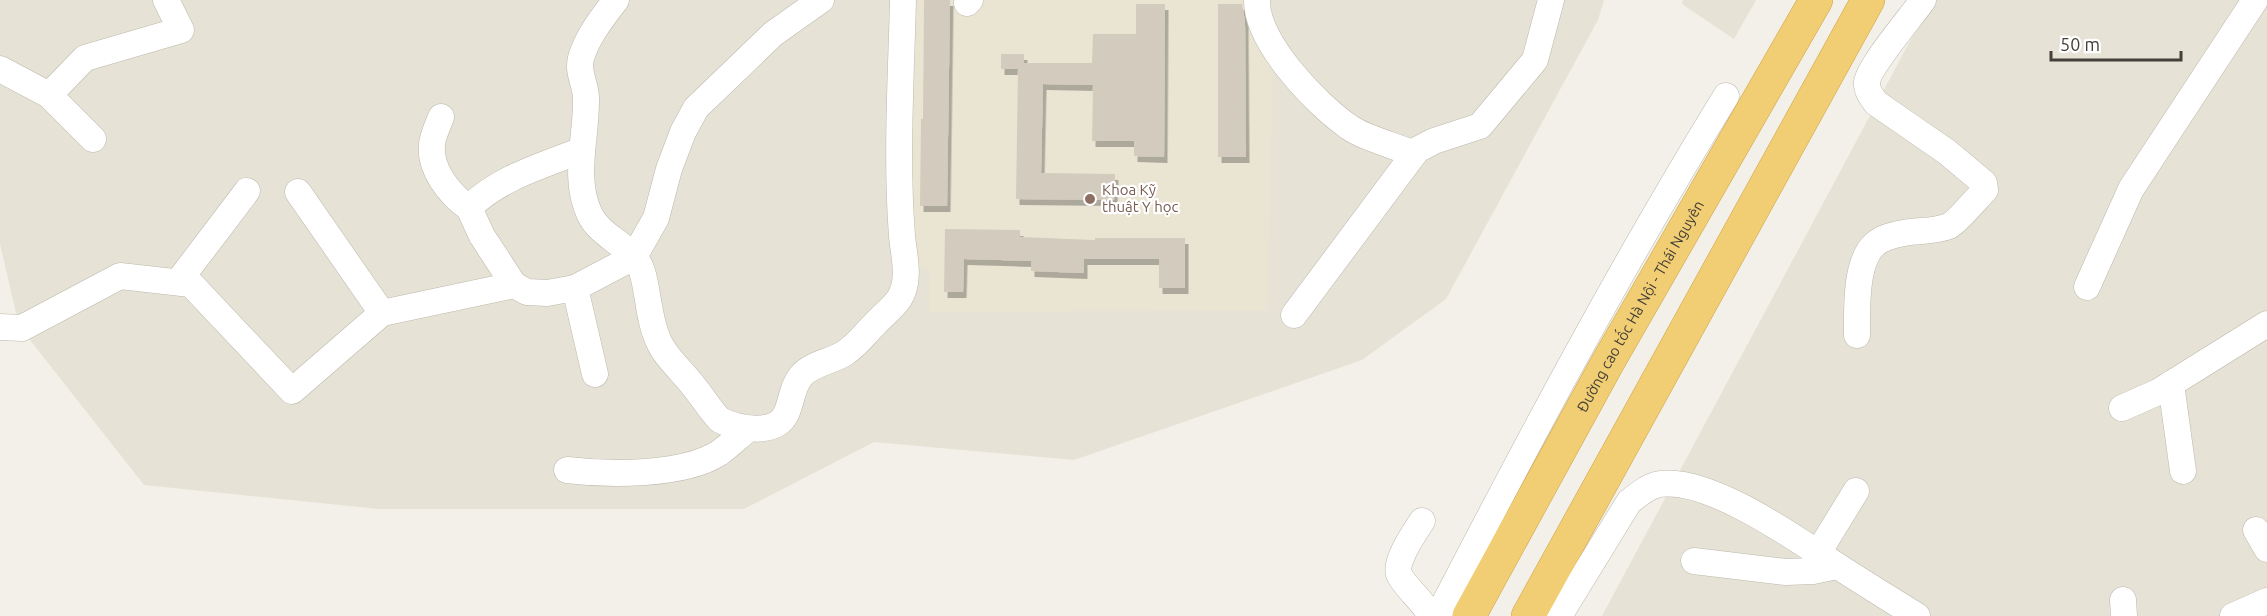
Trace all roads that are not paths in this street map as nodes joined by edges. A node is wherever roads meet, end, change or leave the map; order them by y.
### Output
1 (166, 0) edge
2 (616, 0) edge
3 (821, 0) edge
4 (903, 0) edge
5 (1257, 0) edge
6 (1551, 0) edge
7 (1816, 0) edge
8 (1868, 0) edge
9 (1923, 0) edge
10 (2255, 0) edge
11 (0, 69) edge
12 (49, 94) junction
13 (1726, 96) dead end
14 (441, 117) dead end
15 (93, 139) dead end
16 (582, 150) junction
17 (1414, 154) junction
18 (247, 191) dead end
19 (298, 192) dead end
20 (469, 208) junction
21 (634, 257) junction
22 (178, 282) junction
23 (514, 285) junction
24 (2086, 287) dead end
25 (575, 288) junction
26 (382, 313) junction
27 (1294, 315) dead end
28 (2267, 324) edge
29 (0, 327) edge
30 (1857, 335) dead end
31 (594, 374) dead end
32 (2171, 384) junction
33 (2122, 408) dead end
34 (748, 429) junction
35 (567, 470) dead end
36 (2183, 471) dead end
37 (1856, 491) dead end
38 (1422, 521) dead end
39 (1828, 559) junction
40 (1694, 561) dead end
41 (2267, 601) edge
42 (1431, 616) edge
43 (1438, 616) edge
44 (1469, 616) edge
45 (1528, 616) edge
46 (1559, 616) edge
47 (1917, 616) edge
48 (2233, 616) edge

1 - 12 street
2 - 16 street
3 - 21 street
4 - 34 street
5 - 17 street
6 - 17 street
7 - 44 highway, Đường cao tốc Hà Nội - Thái Nguyên
8 - 45 highway
9 - 30 street
10 - 24 street
11 - 12 street
12 - 15 street
13 - 43 street
14 - 20 street
16 - 20 street
16 - 21 street
17 - 27 street
18 - 22 street
19 - 26 street
20 - 23 street
21 - 25 street
21 - 34 street
22 - 26 street
22 - 29 street
23 - 25 street
23 - 26 street
25 - 31 street
28 - 32 street
32 - 33 street
32 - 36 street
34 - 35 street
37 - 39 street
38 - 42 street
39 - 40 street
39 - 46 street
39 - 47 street
41 - 48 street

